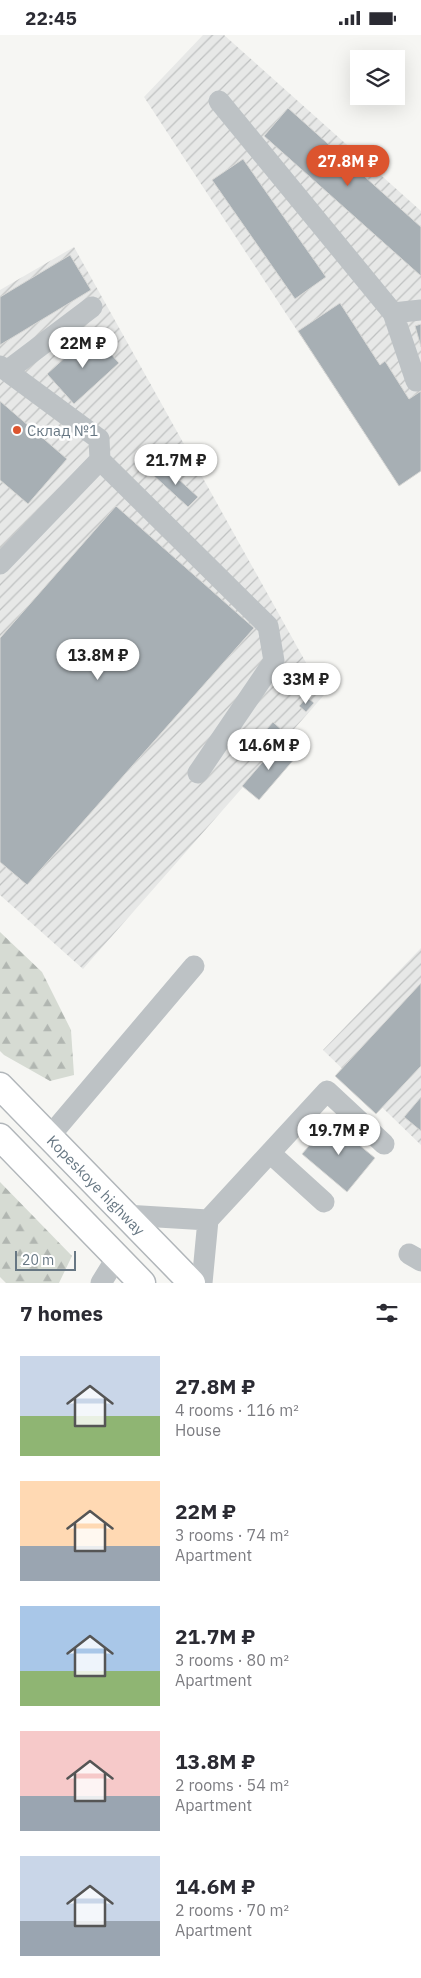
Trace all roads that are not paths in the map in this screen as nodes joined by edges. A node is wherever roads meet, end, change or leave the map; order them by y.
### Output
1 (219, 101) dead end
2 (92, 307) dead end
3 (421, 310) edge
4 (393, 313) junction
5 (4, 369) edge
6 (416, 381) dead end
7 (100, 460) junction
8 (0, 564) edge
9 (198, 773) dead end
10 (194, 966) dead end
11 (0, 1087) edge
12 (0, 1137) edge
13 (49, 1137) junction
14 (384, 1144) dead end
15 (270, 1153) junction
16 (324, 1203) dead end
17 (125, 1215) junction
18 (208, 1219) junction
19 (117, 1257) junction
20 (101, 1283) edge
21 (142, 1283) edge
22 (192, 1283) edge
23 (202, 1283) edge

1 - 4 lane
2 - 5 lane
3 - 4 lane
4 - 6 lane
5 - 7 lane
7 - 8 lane
7 - 9 lane
10 - 13 lane
11 - 13 main road, Kopeskoye highway
12 - 19 main road
13 - 17 main road, Kopeskoye highway
14 - 15 lane
15 - 16 lane
15 - 18 lane
17 - 18 lane
17 - 22 main road, Kopeskoye highway
18 - 23 lane
19 - 20 lane
19 - 21 main road

